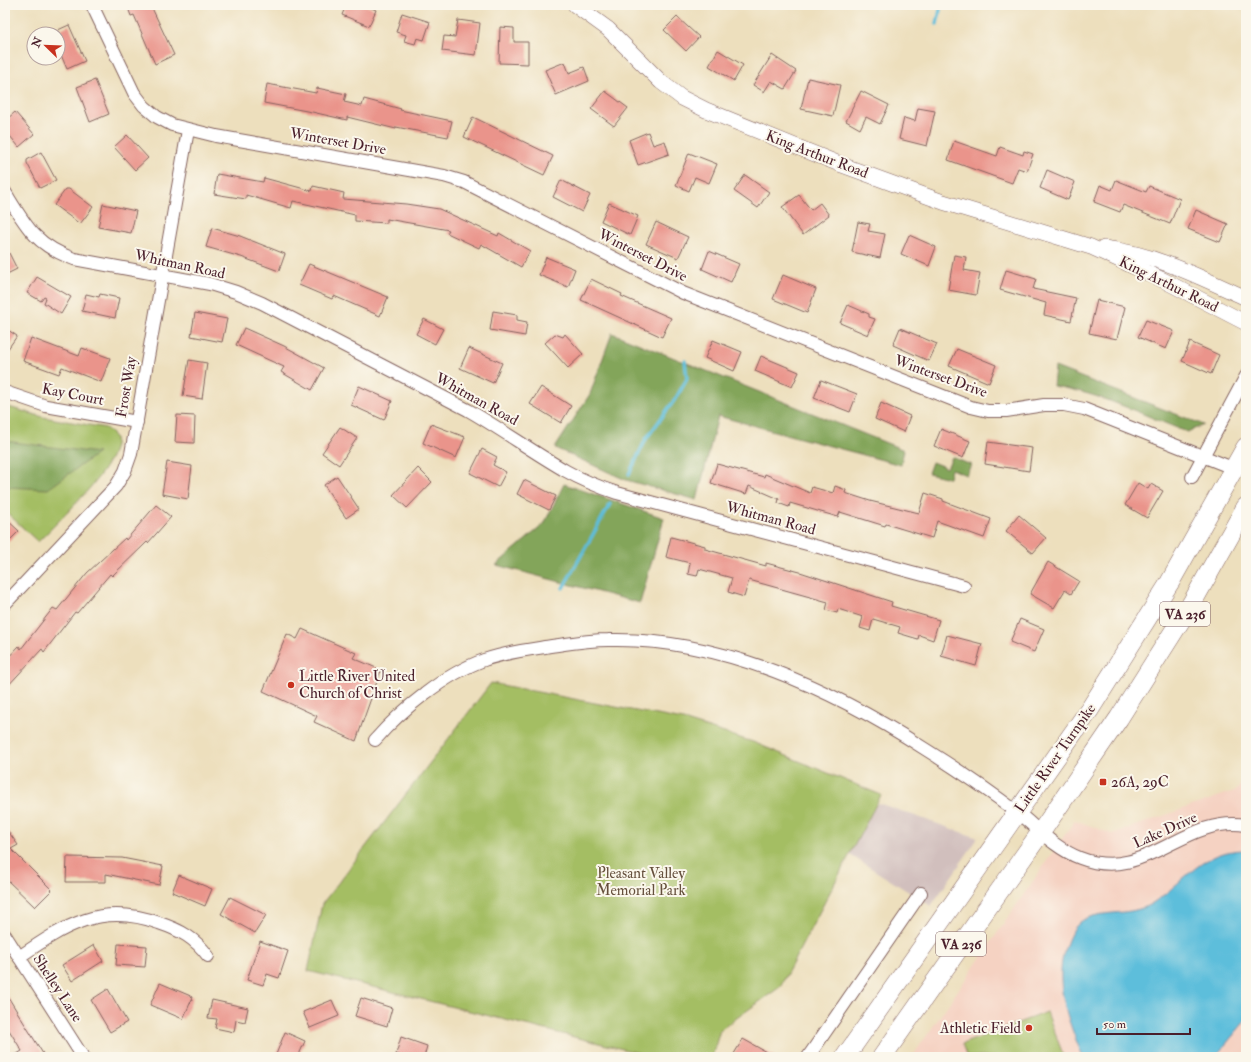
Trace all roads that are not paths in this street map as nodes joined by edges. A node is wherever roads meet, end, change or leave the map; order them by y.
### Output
1 (92, 5) edge
2 (575, 5) edge
3 (188, 130) junction
4 (5, 192) edge
5 (1091, 247) junction
6 (162, 275) junction
7 (1246, 298) edge
8 (1246, 323) edge
9 (1246, 376) edge
10 (5, 392) edge
11 (136, 422) junction
12 (1246, 447) edge
13 (1204, 456) junction
14 (1235, 469) junction
15 (1192, 477) dead end
16 (1246, 507) edge
17 (964, 586) dead end
18 (5, 604) edge
19 (374, 740) dead end
20 (1018, 813) junction
21 (1246, 824) edge
22 (1041, 832) junction
23 (922, 893) dead end
24 (5, 935) edge
25 (208, 956) dead end
26 (19, 957) junction
27 (83, 1057) edge
28 (808, 1057) edge
29 (845, 1057) edge
30 (882, 1057) edge

1 - 3 street, Winterset Drive
2 - 5 street, King Arthur Road
3 - 6 street, Frost Way
3 - 13 street, Winterset Drive
4 - 6 street, Whitman Road
5 - 7 street, King Arthur Road
5 - 8 street, King Arthur Road
6 - 11 street, Frost Way
6 - 17 street, Whitman Road
9 - 13 street
10 - 11 street, Kay Court
11 - 18 street, Frost Way
12 - 14 main road, Little River Turnpike / VA 236
13 - 14 street, Winterset Drive
13 - 15 street
14 - 20 main road, Little River Turnpike / VA 236
16 - 22 main road, Little River Turnpike / VA 236
19 - 20 street, Lake Drive
20 - 22 street, Lake Drive
20 - 29 main road, Little River Turnpike / VA 236
21 - 22 street, Lake Drive
22 - 30 main road, Little River Turnpike / VA 236
23 - 28 street
24 - 26 street, Shelley Lane
25 - 26 street
26 - 27 street, Shelley Lane

